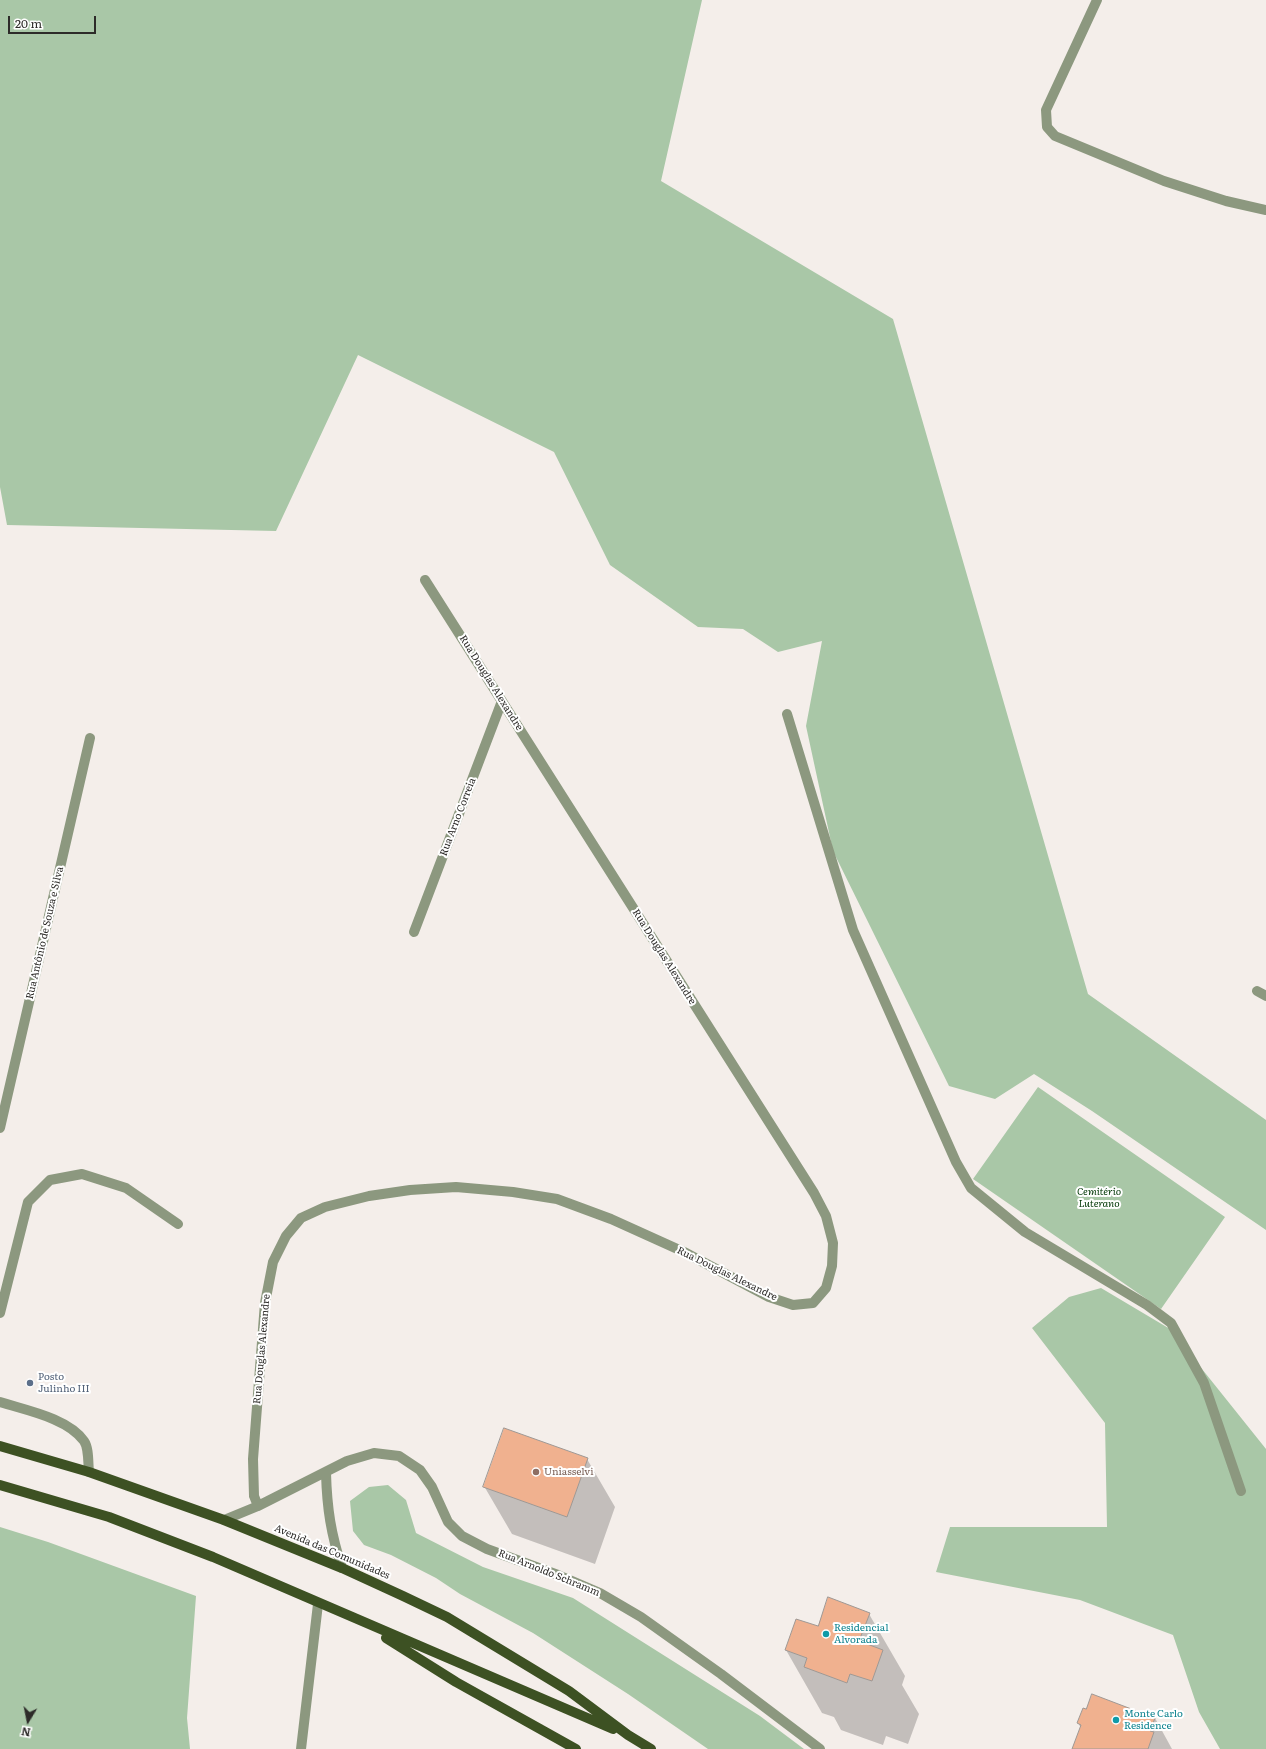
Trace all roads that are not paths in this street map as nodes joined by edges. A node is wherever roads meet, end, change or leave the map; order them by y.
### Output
1 (1097, 0) edge
2 (1266, 210) edge
3 (425, 580) dead end
4 (502, 701) junction
5 (787, 714) dead end
6 (90, 738) dead end
7 (414, 932) dead end
8 (0, 1128) edge
9 (178, 1224) dead end
10 (0, 1312) edge
11 (0, 1402) edge
12 (0, 1446) edge
13 (89, 1472) junction
14 (326, 1473) junction
15 (0, 1485) edge
16 (1241, 1491) dead end
17 (258, 1506) junction
18 (224, 1520) junction
19 (342, 1568) junction
20 (318, 1604) junction
21 (361, 1622) junction
22 (628, 1735) junction
23 (301, 1749) edge
24 (576, 1749) edge
25 (651, 1749) edge
26 (820, 1749) edge

1 - 2 street
3 - 4 street, Rua Douglas Alexandre
4 - 7 street, Rua Arno Correia
4 - 17 street, Rua Douglas Alexandre
5 - 16 street
6 - 8 street, Rua Antônio de Souza e Silva
9 - 10 street
11 - 13 street
12 - 13 main road, Avenida das Comunidades
13 - 18 main road, Avenida das Comunidades
14 - 17 street, Rua Arnoldo Schramm
14 - 19 street
14 - 26 street, Rua Arnoldo Schramm
15 - 20 main road, Avenida das Comunidades
17 - 18 street, Rua Arnoldo Schramm
18 - 19 main road, Avenida das Comunidades
19 - 22 main road, Avenida das Comunidades
20 - 21 main road, Avenida das Comunidades
20 - 23 street
21 - 22 main road, Avenida das Comunidades
21 - 24 main road
22 - 25 main road, Avenida das Comunidades

